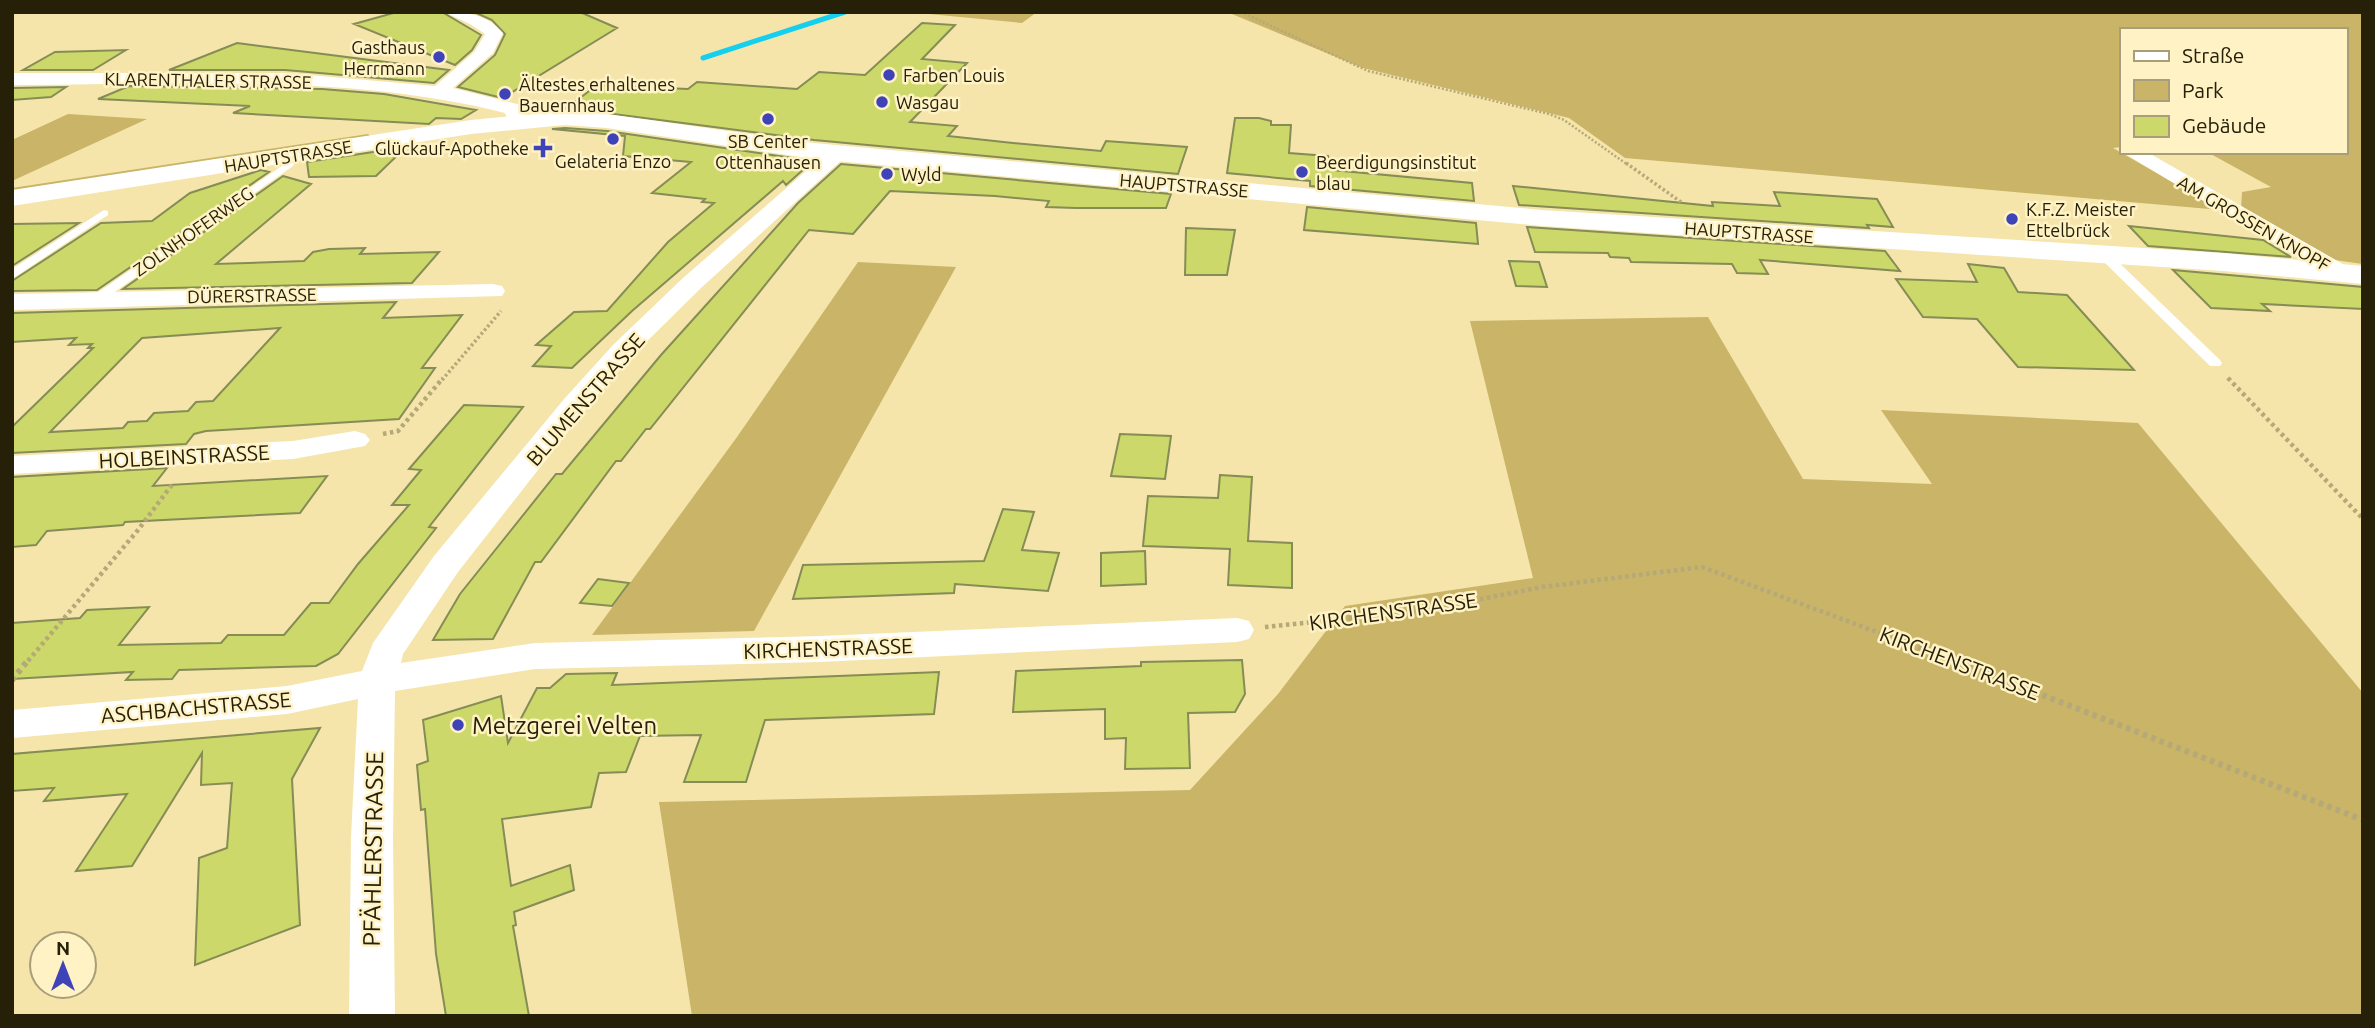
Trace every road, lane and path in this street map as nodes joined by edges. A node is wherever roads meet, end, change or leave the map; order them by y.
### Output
1 (452, 12) edge
2 (1241, 12) edge
3 (12, 79) edge
4 (445, 92) junction
5 (517, 121) junction
6 (838, 153) junction
7 (2136, 154) edge
8 (289, 164) dead end
9 (12, 198) edge
10 (104, 214) dead end
11 (1715, 230) junction
12 (2103, 254) junction
13 (2351, 274) edge
14 (12, 275) edge
15 (98, 298) junction
16 (498, 299) joint
17 (12, 302) edge
18 (2215, 363) joint
19 (398, 431) dead end
20 (355, 440) dead end
21 (193, 456) junction
22 (12, 465) edge
23 (2363, 519) edge
24 (1237, 629) joint
25 (12, 680) edge
26 (377, 682) junction
27 (12, 724) edge
28 (2363, 820) edge
29 (372, 1016) edge

1 - 4 street
2 - 11 path
3 - 4 street, KLARENTHALER STRASSE
4 - 5 street, KLARENTHALER STRASSE
5 - 6 main road, HAUPTSTRASSE
5 - 9 main road, HAUPTSTRASSE
6 - 11 main road, HAUPTSTRASSE
6 - 26 street, BLUMENSTRASSE
7 - 13 street, AM GROSSEN KNOPF
8 - 15 lane, ZOLNHOFERWEG
10 - 14 lane
11 - 12 main road, HAUPTSTRASSE
12 - 13 main road, HAUPTSTRASSE
12 - 18 lane
15 - 16 street, DÜRERSTRASSE
15 - 17 street, DÜRERSTRASSE
16 - 19 path
18 - 23 path
20 - 21 street, HOLBEINSTRASSE
21 - 22 street, HOLBEINSTRASSE
21 - 25 path
24 - 26 street, KIRCHENSTRASSE
24 - 28 path, KIRCHENSTRASSE
26 - 27 street, ASCHBACHSTRASSE
26 - 29 street, PFÄHLERSTRASSE

